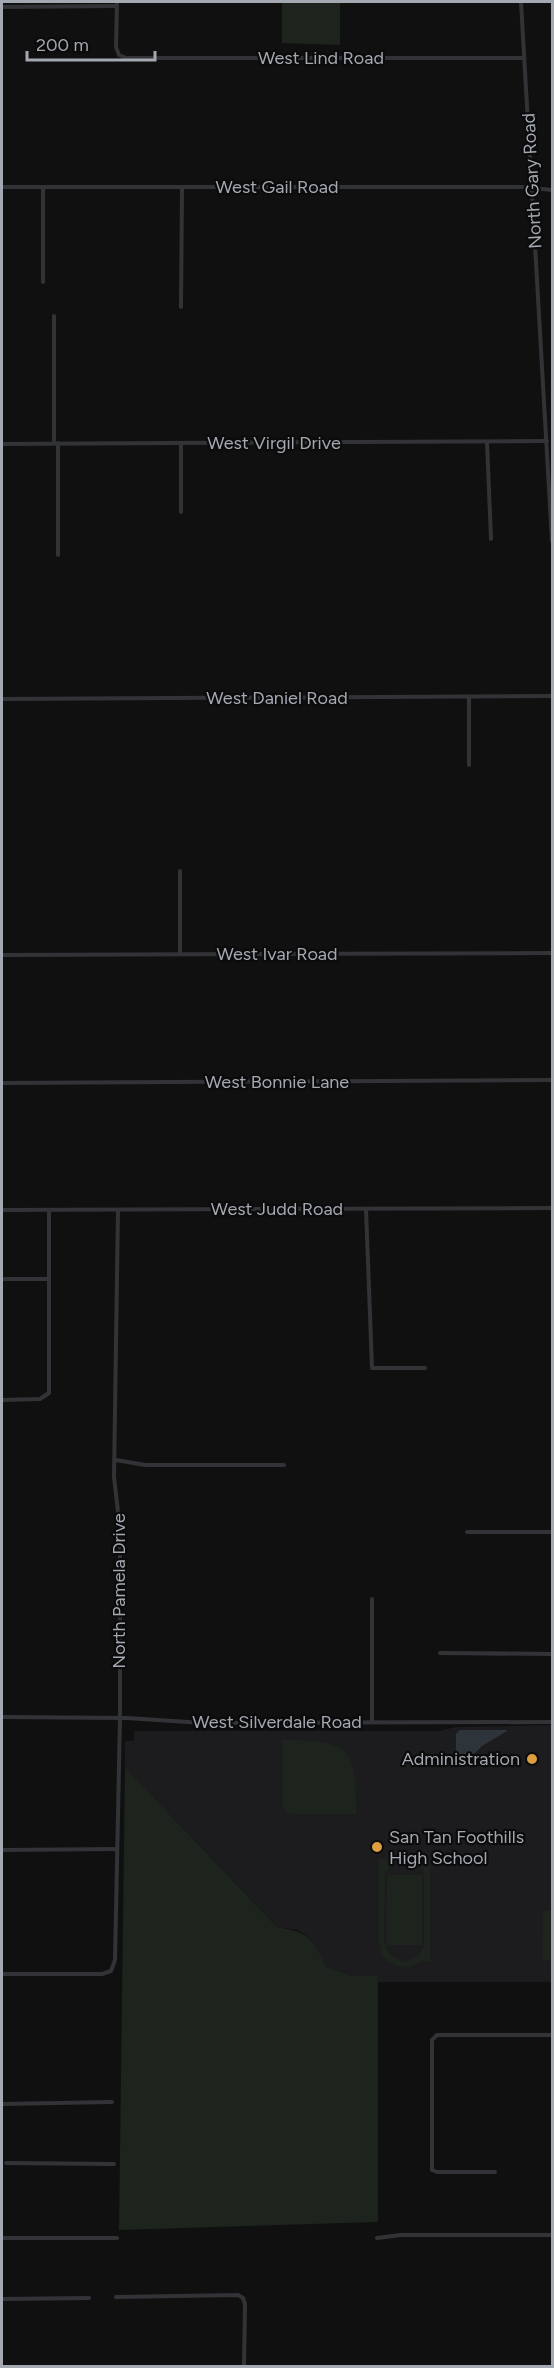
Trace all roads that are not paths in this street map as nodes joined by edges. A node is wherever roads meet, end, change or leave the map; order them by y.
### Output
1 (521, 2) edge
2 (117, 4) edge
3 (2, 7) edge
4 (524, 58) junction
5 (2, 187) edge
6 (42, 187) junction
7 (182, 187) junction
8 (532, 188) junction
9 (552, 190) edge
10 (42, 282) dead end
11 (181, 307) dead end
12 (54, 316) dead end
13 (487, 441) junction
14 (547, 441) junction
15 (181, 443) junction
16 (2, 444) edge
17 (56, 444) junction
18 (181, 512) dead end
19 (491, 538) dead end
20 (552, 541) edge
21 (58, 555) dead end
22 (552, 696) edge
23 (470, 697) junction
24 (2, 699) edge
25 (469, 765) dead end
26 (180, 871) dead end
27 (552, 953) edge
28 (180, 954) junction
29 (2, 955) edge
30 (552, 1080) edge
31 (2, 1083) edge
32 (552, 1208) edge
33 (366, 1209) junction
34 (2, 1210) edge
35 (49, 1210) junction
36 (118, 1210) junction
37 (2, 1279) edge
38 (49, 1279) junction
39 (425, 1368) dead end
40 (2, 1400) edge
41 (116, 1460) junction
42 (284, 1465) dead end
43 (467, 1532) dead end
44 (552, 1532) edge
45 (372, 1599) dead end
46 (440, 1653) dead end
47 (552, 1654) edge
48 (2, 1717) edge
49 (120, 1718) junction
50 (372, 1722) junction
51 (552, 1722) edge
52 (117, 1849) junction
53 (2, 1850) edge
54 (2, 1974) edge
55 (552, 2035) edge
56 (112, 2102) dead end
57 (2, 2104) edge
58 (6, 2163) dead end
59 (114, 2164) dead end
60 (495, 2172) dead end
61 (552, 2235) edge
62 (2, 2238) edge
63 (117, 2238) dead end
64 (377, 2238) dead end
65 (116, 2297) dead end
66 (89, 2298) dead end
67 (2, 2299) edge
68 (244, 2367) edge

1 - 4 street, North Gary Road
2 - 3 street
2 - 4 street, West Lind Road
4 - 8 street, North Gary Road
5 - 6 street, West Gail Road
6 - 7 street, West Gail Road
6 - 10 street
7 - 8 street, West Gail Road
7 - 11 street
8 - 9 street, West Gail Road
8 - 14 street, North Gary Road
12 - 17 street
13 - 14 street, West Virgil Drive
13 - 15 street, West Virgil Drive
13 - 19 street
14 - 20 street, North Gary Road
15 - 17 street, West Virgil Drive
15 - 18 street
16 - 17 street, West Virgil Drive
17 - 21 street
22 - 23 street, West Daniel Road
23 - 24 street, West Daniel Road
23 - 25 street
26 - 28 street
27 - 28 street, West Ivar Road
28 - 29 street, West Ivar Road
30 - 31 street, West Bonnie Lane
32 - 33 street, West Judd Road
33 - 36 street, West Judd Road
33 - 39 street
34 - 35 street, West Judd Road
35 - 36 street, West Judd Road
35 - 38 street
36 - 41 street, North Pamela Drive
37 - 38 street
38 - 40 street
41 - 42 street
41 - 49 street, North Pamela Drive
43 - 44 street
45 - 50 street
46 - 47 street
48 - 49 street, West Silverdale Road
49 - 50 street, West Silverdale Road
49 - 52 street, North Pamela Drive
50 - 51 street, West Silverdale Road
52 - 53 street
52 - 54 street, North Pamela Drive
55 - 60 street
56 - 57 street
58 - 59 street
61 - 64 street
62 - 63 street
65 - 68 street
66 - 67 street

